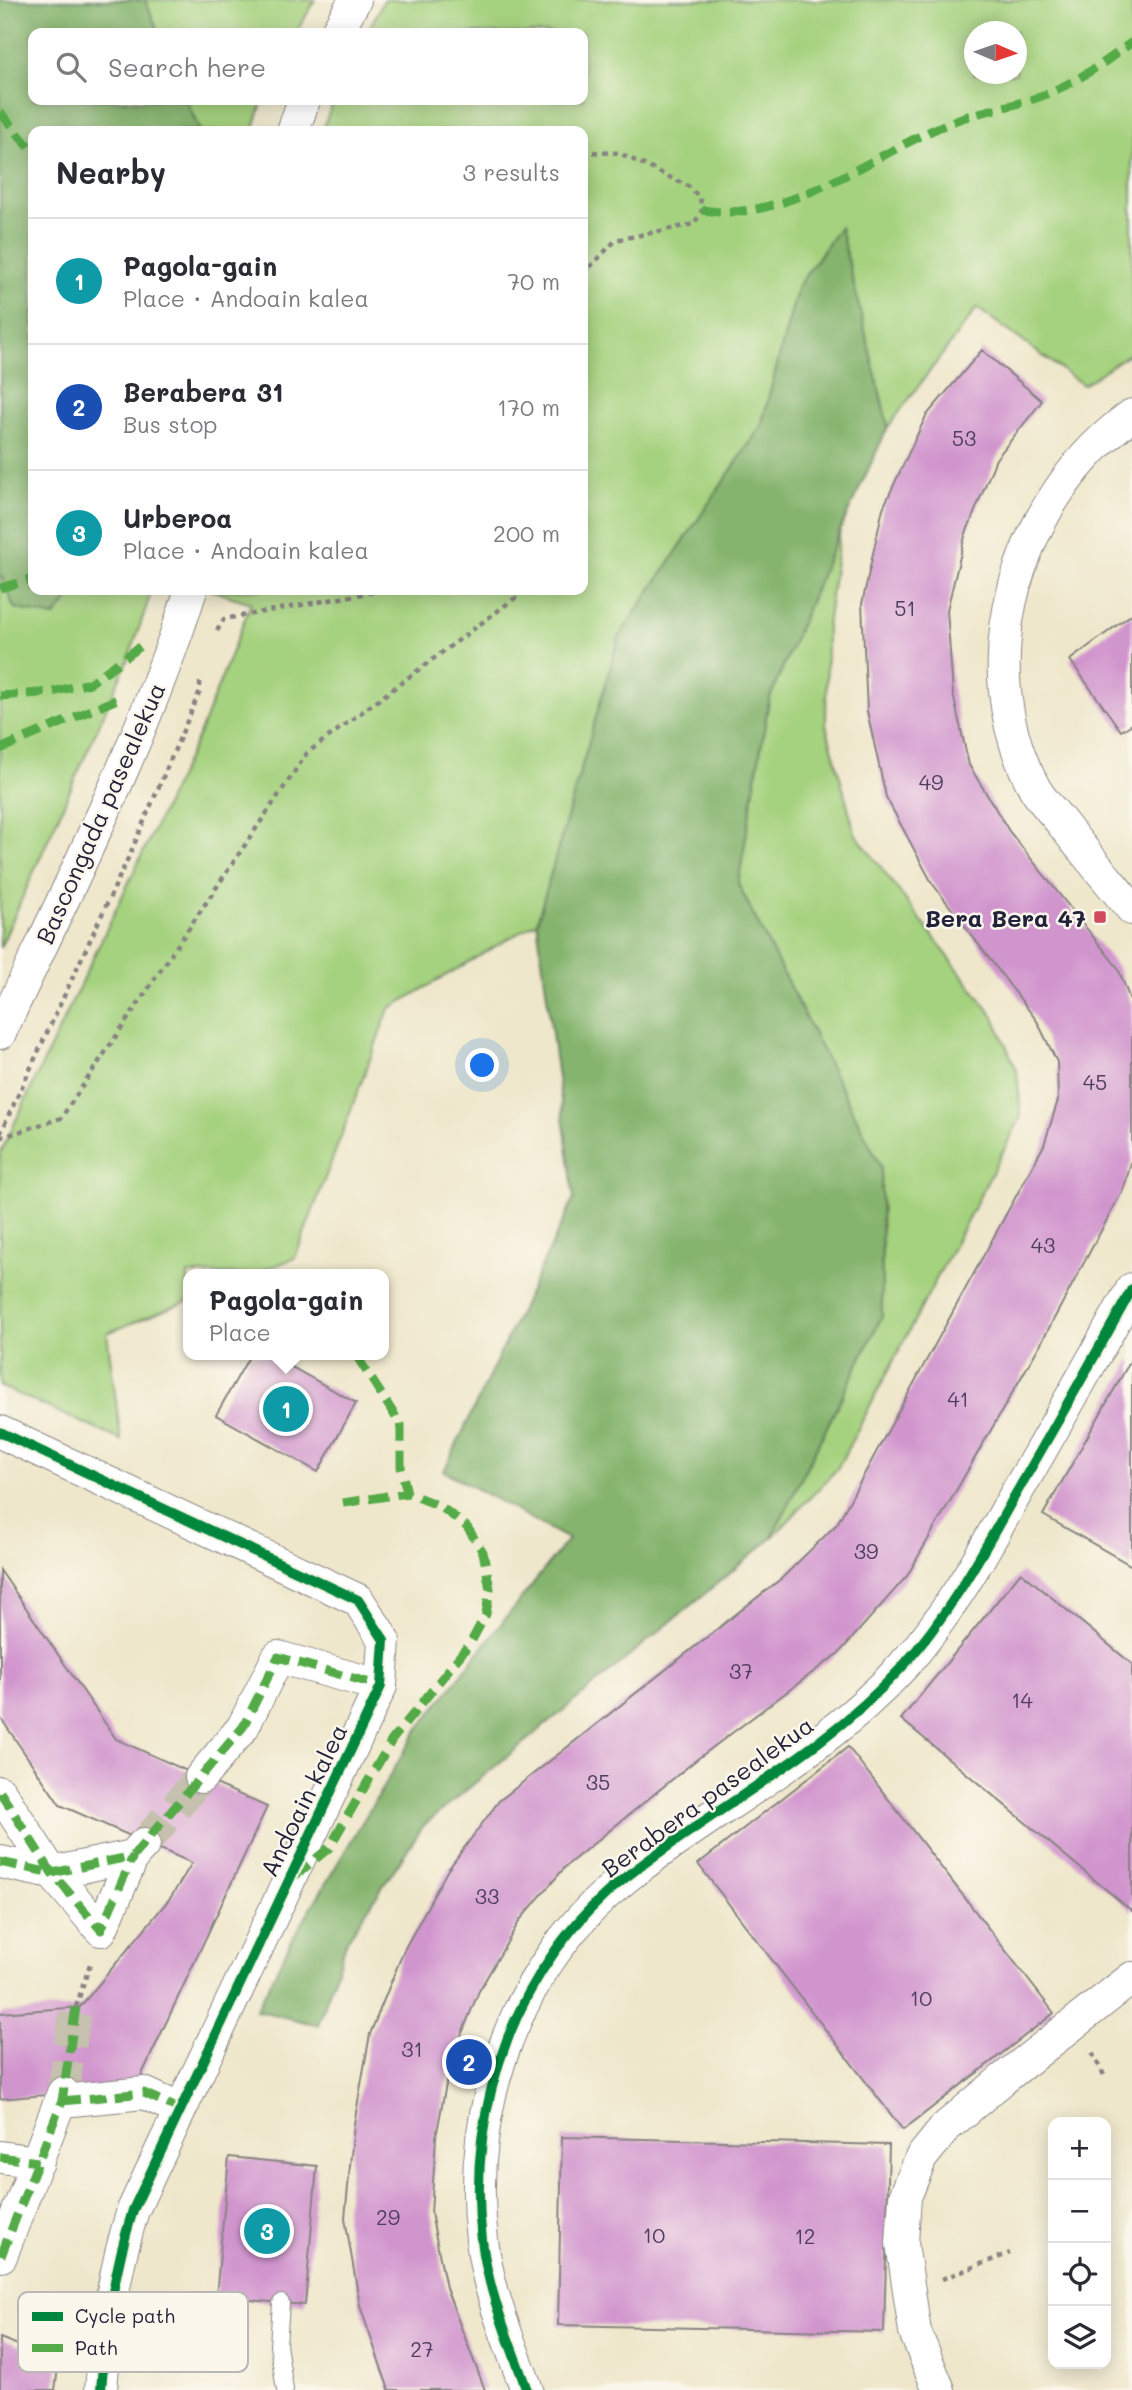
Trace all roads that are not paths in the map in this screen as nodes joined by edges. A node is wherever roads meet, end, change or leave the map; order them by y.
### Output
1 (355, 0) edge
2 (339, 28) edge
3 (302, 105) edge
4 (295, 126) edge
5 (1132, 415) edge
6 (189, 595) edge
7 (1132, 909) edge
8 (0, 1033) edge
9 (1132, 1289) edge
10 (0, 1432) edge
11 (381, 1686) junction
12 (201, 1777) tunnel mouth
13 (0, 1792) edge
14 (0, 1863) edge
15 (52, 1873) junction
16 (1132, 1978) edge
17 (179, 2109) junction
18 (0, 2157) edge
19 (38, 2162) junction
20 (1, 2256) edge
21 (114, 2292) edge
22 (281, 2303) dead end
23 (103, 2372) edge
24 (101, 2390) edge
25 (285, 2390) edge
26 (527, 2390) edge
27 (939, 2390) edge

1 - 2 street
3 - 4 street
5 - 7 street
6 - 8 street, Bascongada pasealekua
9 - 26 street, Berabera pasealekua
10 - 11 street, Andoain kalea
11 - 12 street
11 - 17 street, Andoain kalea
13 - 15 street
14 - 15 street
15 - 15 street
16 - 27 street
17 - 19 street
17 - 21 street, Andoain kalea
18 - 19 street
19 - 20 street
22 - 25 lane
23 - 24 street, Andoain kalea

